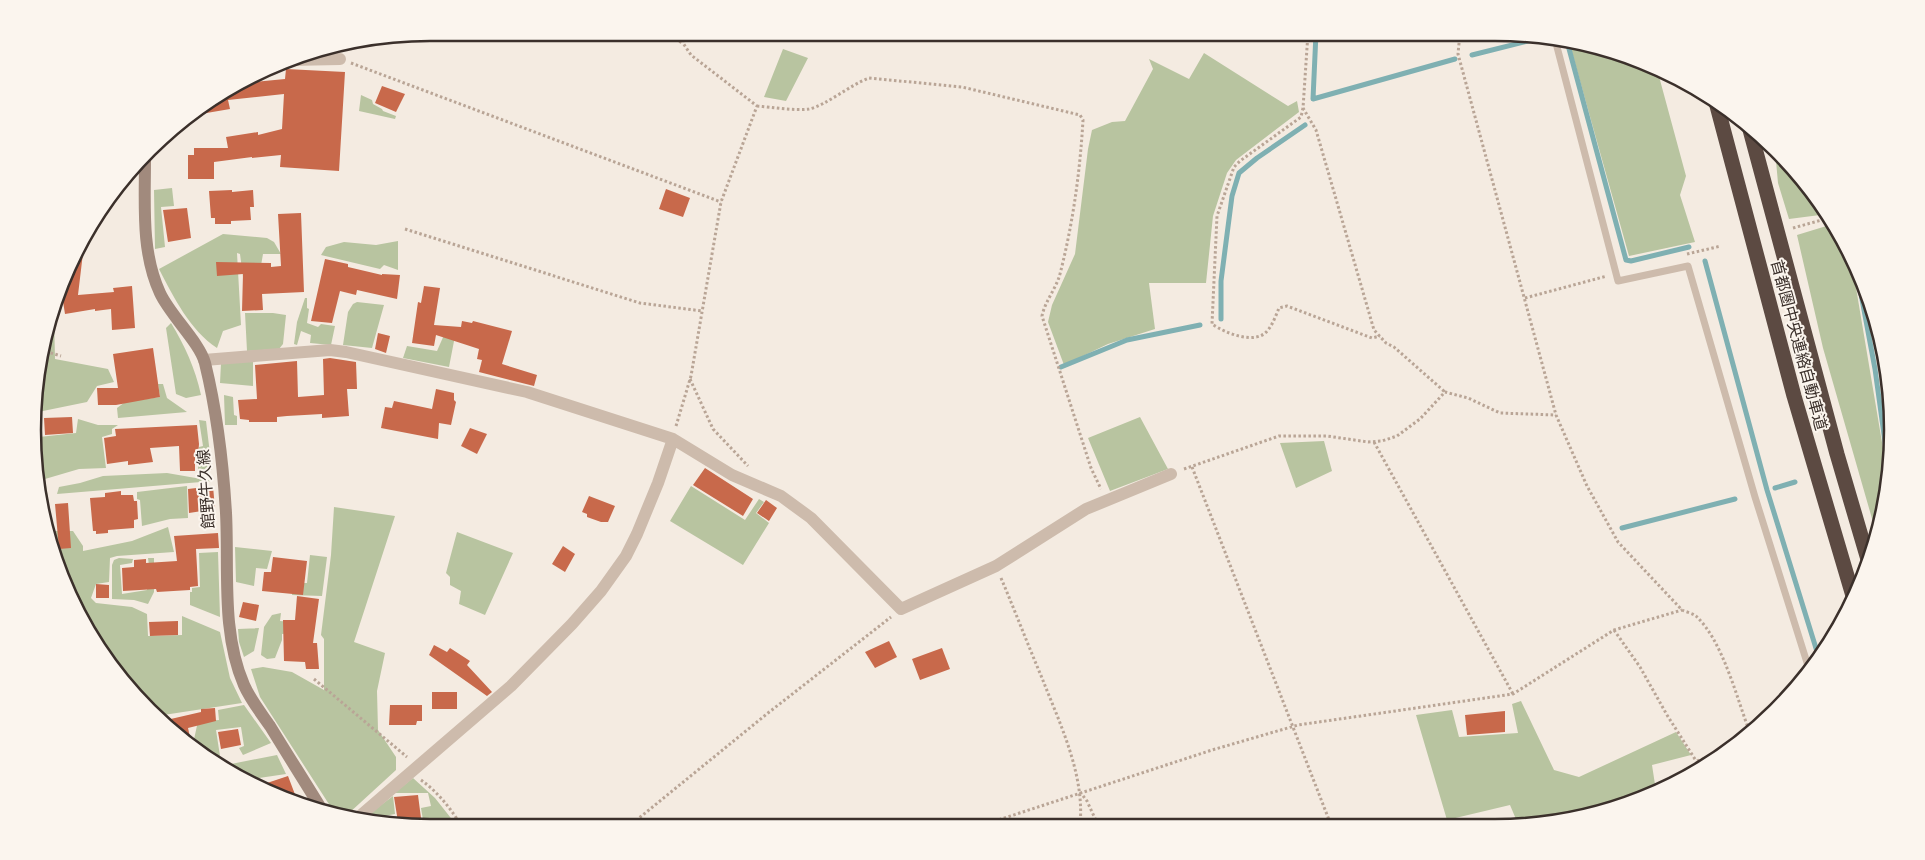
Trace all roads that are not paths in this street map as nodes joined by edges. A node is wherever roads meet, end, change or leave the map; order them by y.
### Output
1 (1557, 47) edge
2 (340, 59) road end
3 (312, 60) edge
4 (1719, 113) edge
5 (1753, 139) edge
6 (145, 166) edge
7 (204, 360) junction
8 (673, 439) junction
9 (1171, 474) road end
10 (1865, 550) edge
11 (1850, 587) edge
12 (1807, 662) edge
13 (317, 802) edge
14 (364, 813) edge

1 - 12 lane
2 - 3 street
4 - 11 highway, 首都圏中央連絡自動車道
5 - 10 highway, 首都圏中央連絡自動車道
6 - 7 main road, 館野牛久線
7 - 8 street
7 - 13 main road, 館野牛久線
8 - 9 street
8 - 14 street

